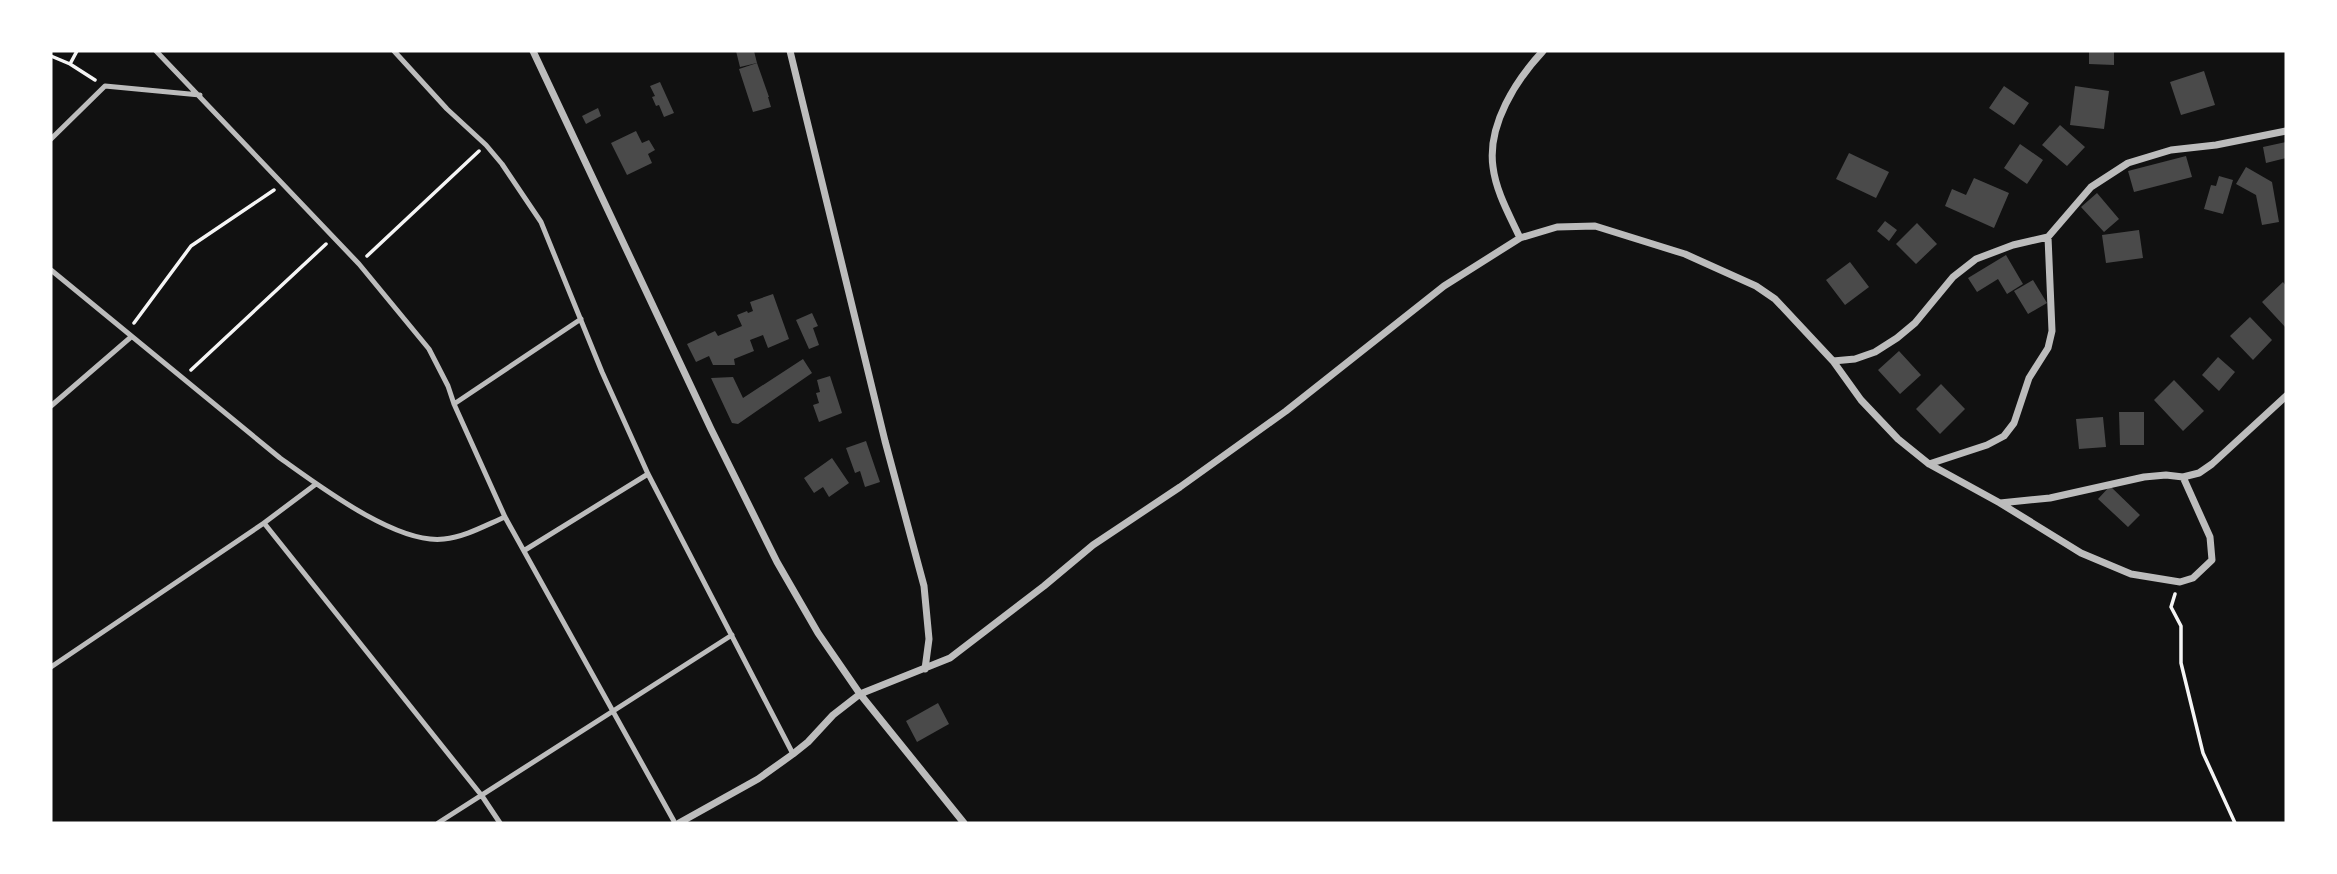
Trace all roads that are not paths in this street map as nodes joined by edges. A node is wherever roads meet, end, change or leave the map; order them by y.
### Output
1 (156, 51) edge
2 (394, 51) edge
3 (533, 51) edge
4 (790, 51) edge
5 (1543, 51) edge
6 (200, 95) junction
7 (2286, 131) edge
8 (51, 139) edge
9 (2048, 237) junction
10 (1520, 238) junction
11 (51, 270) edge
12 (581, 319) junction
13 (129, 334) junction
14 (1833, 361) junction
15 (2286, 396) edge
16 (454, 404) junction
17 (51, 406) edge
18 (1929, 464) junction
19 (648, 474) junction
20 (2183, 477) junction
21 (316, 484) junction
22 (2000, 503) junction
23 (505, 517) junction
24 (264, 523) junction
25 (525, 551) junction
26 (732, 635) junction
27 (51, 667) edge
28 (925, 669) junction
29 (860, 694) junction
30 (611, 710) junction
31 (793, 754) junction
32 (482, 796) junction
33 (438, 823) edge
34 (500, 823) edge
35 (677, 823) edge
36 (964, 823) edge

1 - 6 lane
2 - 12 lane
3 - 29 street
4 - 28 street
5 - 10 street
6 - 8 lane
6 - 16 lane
7 - 9 street
9 - 14 street
9 - 18 street
10 - 14 street
10 - 28 street
11 - 13 lane
12 - 16 lane
12 - 19 lane
13 - 17 lane
13 - 21 lane
14 - 18 street
15 - 20 street
16 - 23 lane
18 - 22 street
19 - 25 lane
19 - 26 lane
20 - 22 street
20 - 22 street
21 - 23 lane
21 - 24 lane
23 - 25 lane
24 - 27 lane
24 - 32 lane
25 - 30 lane
26 - 30 lane
26 - 31 lane
28 - 29 street
29 - 31 street
29 - 36 street
30 - 32 lane
30 - 35 lane
31 - 35 street
32 - 33 lane
32 - 34 lane

